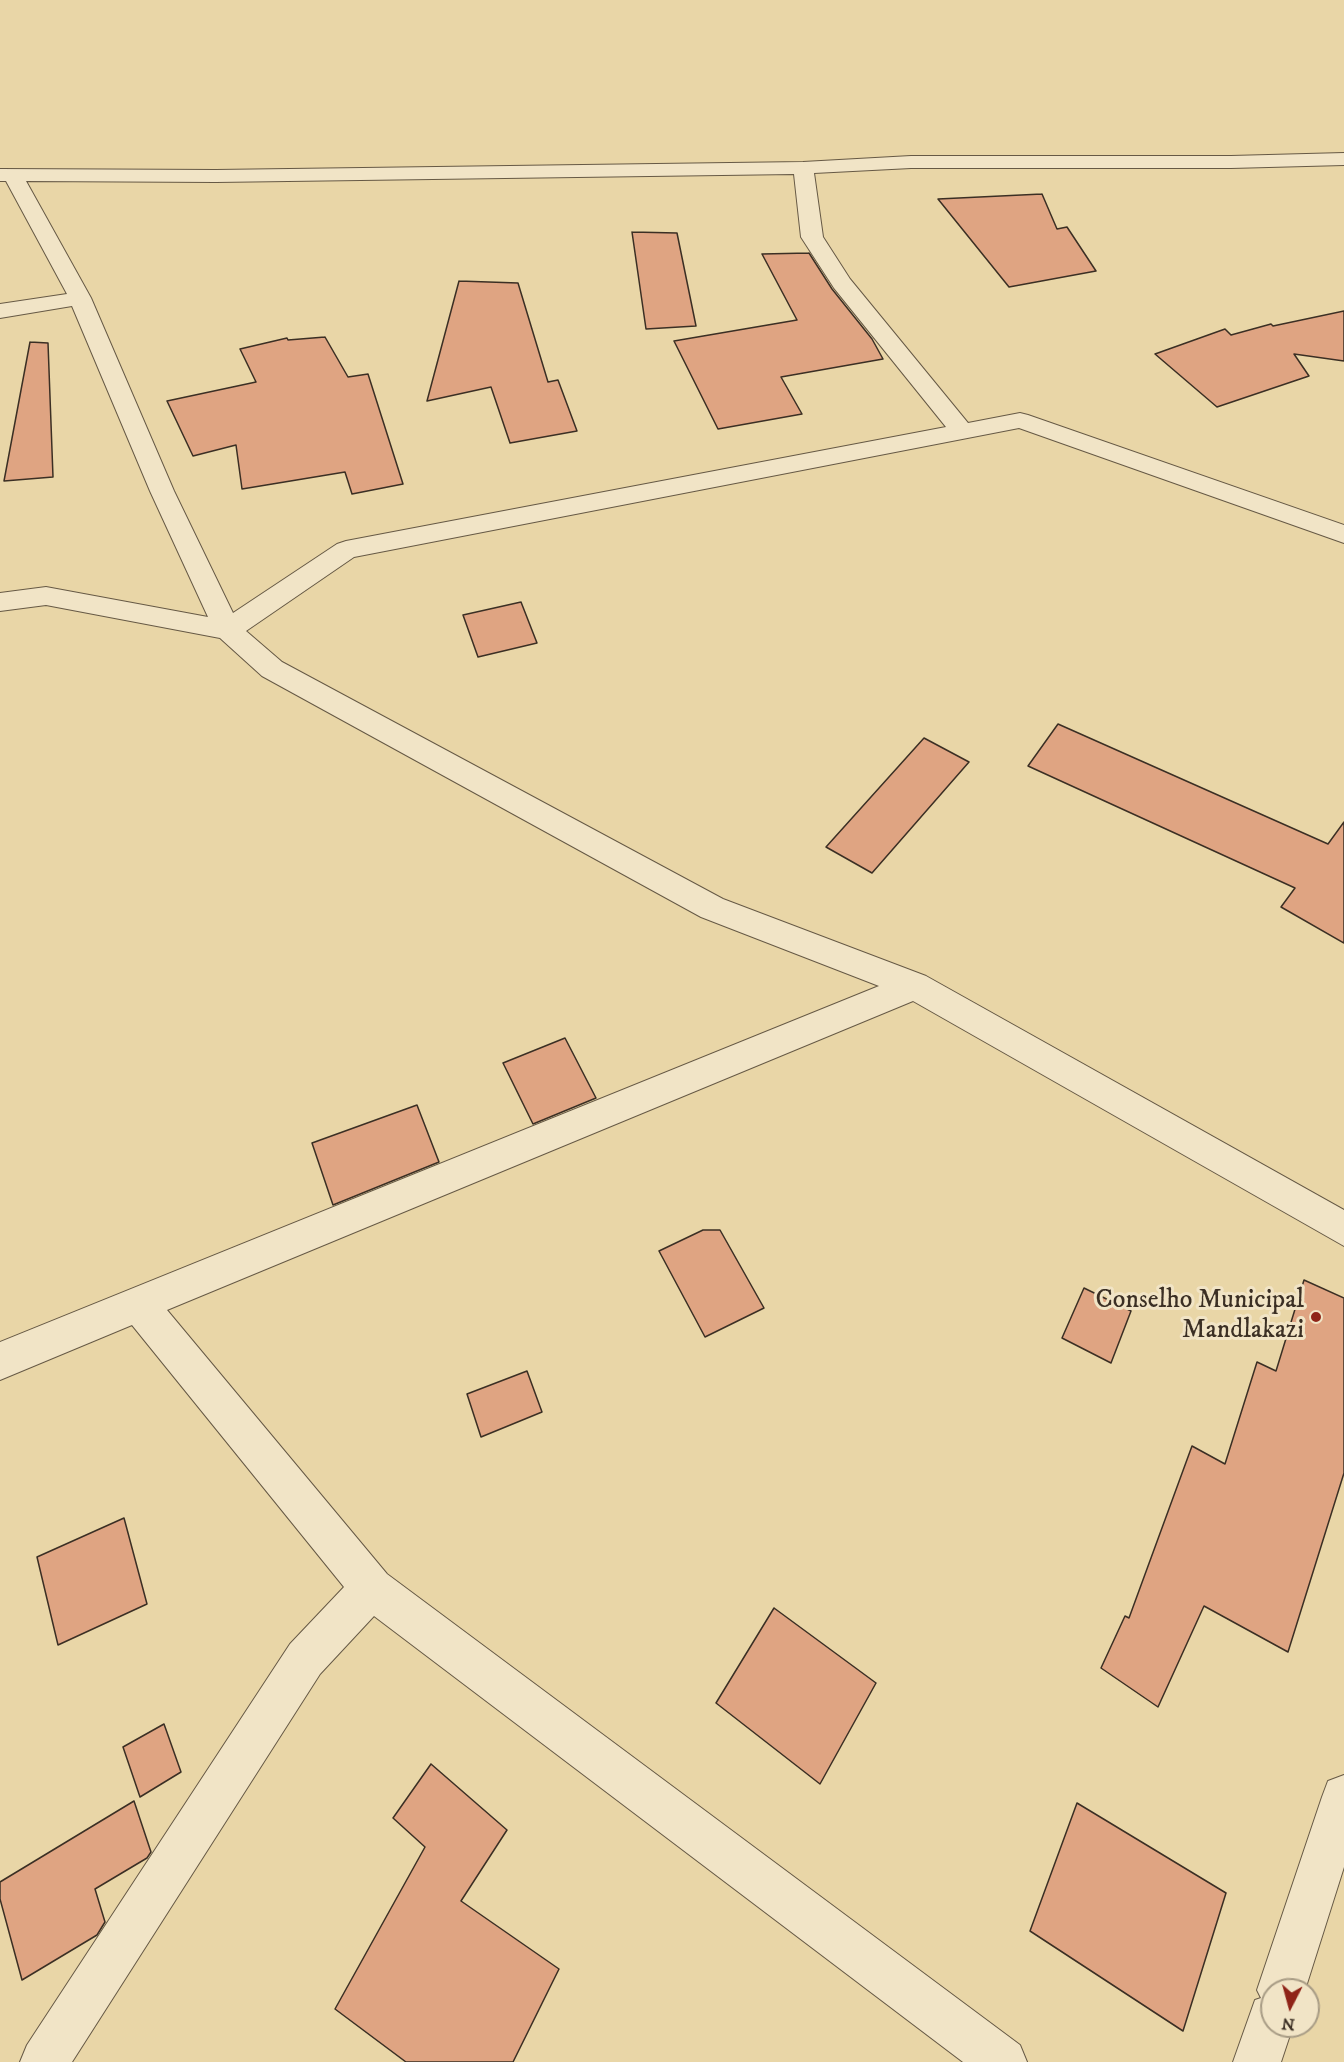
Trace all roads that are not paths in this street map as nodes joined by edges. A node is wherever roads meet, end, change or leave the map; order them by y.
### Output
1 (1344, 159) edge
2 (803, 168) junction
3 (7, 176) edge
4 (80, 298) junction
5 (0, 311) edge
6 (961, 430) junction
7 (1344, 534) edge
8 (0, 602) edge
9 (228, 630) junction
10 (915, 986) junction
11 (1344, 1229) edge
12 (138, 1304) junction
13 (0, 1361) edge
14 (372, 1589) junction
15 (1344, 1797) edge
16 (1285, 1978) edge
17 (1265, 2038) edge
18 (44, 2062) edge
19 (1004, 2062) edge
20 (1257, 2062) edge

1 - 2 street
2 - 3 street
2 - 6 street
3 - 4 street
4 - 5 street
4 - 9 street
6 - 7 street
6 - 9 street
8 - 9 street
9 - 10 street
10 - 11 street
10 - 12 street
12 - 13 street
12 - 14 street
14 - 18 street
14 - 19 street
15 - 16 street
17 - 20 street

